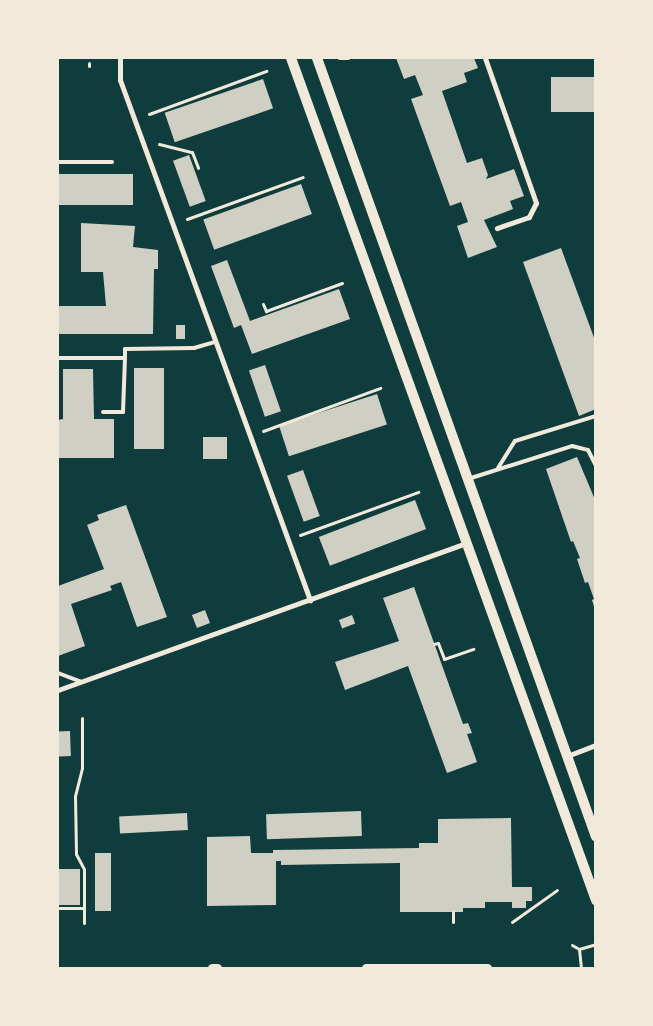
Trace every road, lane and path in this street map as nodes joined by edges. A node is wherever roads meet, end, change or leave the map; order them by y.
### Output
1 (120, 58) edge
2 (291, 58) edge
3 (317, 58) edge
4 (339, 58) edge
5 (348, 58) edge
6 (485, 58) edge
7 (266, 71) dead end
8 (149, 114) dead end
9 (160, 144) dead end
10 (58, 162) edge
11 (112, 162) dead end
12 (198, 168) dead end
13 (303, 177) dead end
14 (187, 219) dead end
15 (497, 228) dead end
16 (342, 283) dead end
17 (263, 304) dead end
18 (215, 342) junction
19 (58, 358) edge
20 (124, 358) junction
21 (380, 388) dead end
22 (103, 412) dead end
23 (596, 416) edge
24 (263, 431) dead end
25 (596, 466) edge
26 (498, 468) junction
27 (466, 480) junction
28 (418, 492) dead end
29 (300, 535) dead end
30 (467, 543) junction
31 (310, 600) junction
32 (434, 644) dead end
33 (473, 648) dead end
34 (58, 673) edge
35 (81, 682) junction
36 (58, 690) edge
37 (82, 718) dead end
38 (596, 746) edge
39 (566, 756) junction
40 (596, 837) edge
41 (557, 890) dead end
42 (596, 900) edge
43 (58, 908) edge
44 (83, 908) junction
45 (453, 912) dead end
46 (453, 922) dead end
47 (512, 922) dead end
48 (84, 923) dead end
49 (596, 944) edge
50 (572, 945) dead end
51 (579, 949) junction
52 (212, 968) edge
53 (217, 968) edge
54 (366, 968) edge
55 (488, 968) edge
56 (581, 968) edge

1 - 18 street
2 - 30 main road
3 - 27 main road
4 - 5 path
6 - 15 street
7 - 8 path
9 - 12 path
10 - 11 lane
13 - 14 path
16 - 17 path
18 - 20 lane
18 - 31 street
19 - 20 lane
20 - 22 lane
21 - 24 path
23 - 26 lane
25 - 26 lane
26 - 27 lane
27 - 39 main road
28 - 29 path
30 - 31 street
30 - 42 main road
31 - 35 street
32 - 33 path
34 - 35 lane
35 - 36 street
37 - 44 path
38 - 39 street
39 - 40 main road
41 - 47 path
43 - 44 path
44 - 48 path
45 - 46 path
49 - 51 path
50 - 51 path
51 - 56 path
52 - 53 street
54 - 55 street

